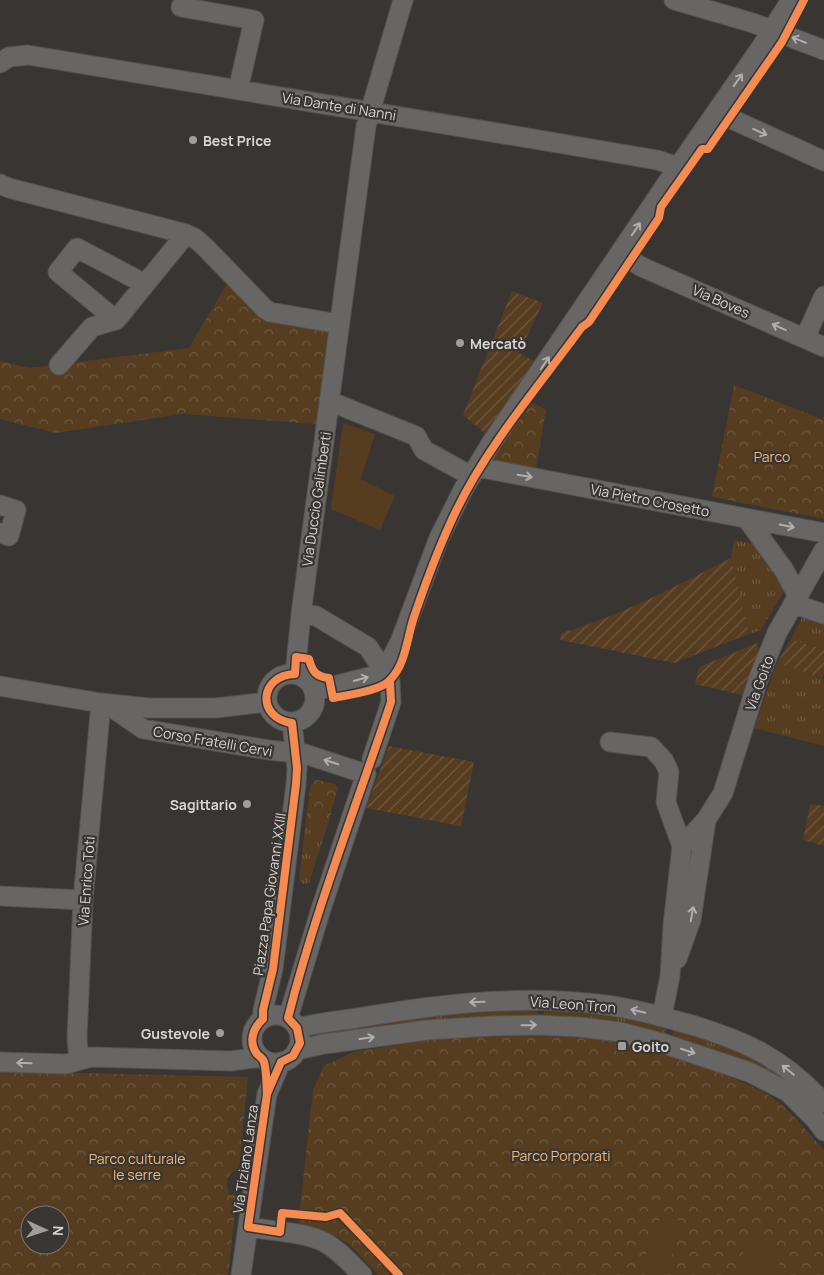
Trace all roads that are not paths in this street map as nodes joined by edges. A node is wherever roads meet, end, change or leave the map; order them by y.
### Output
1 (403, 0) edge
2 (674, 0) edge
3 (791, 0) edge
4 (181, 7) dead end
5 (774, 30) junction
6 (824, 50) edge
7 (0, 63) edge
8 (238, 90) junction
9 (371, 112) junction
10 (716, 112) junction
11 (824, 161) edge
12 (678, 167) junction
13 (0, 184) edge
14 (186, 234) junction
15 (620, 254) junction
16 (145, 284) junction
17 (824, 296) edge
18 (116, 320) junction
19 (339, 324) junction
20 (805, 338) junction
21 (824, 347) edge
22 (59, 365) dead end
23 (330, 401) junction
24 (474, 472) junction
25 (0, 505) edge
26 (746, 519) junction
27 (0, 533) edge
28 (824, 533) edge
29 (824, 550) edge
30 (796, 600) junction
31 (301, 614) junction
32 (824, 614) edge
33 (383, 670) junction
34 (295, 674) junction
35 (0, 686) edge
36 (314, 691) junction
37 (267, 702) junction
38 (104, 704) junction
39 (292, 723) junction
40 (610, 742) dead end
41 (296, 754) junction
42 (372, 759) dead end
43 (706, 820) junction
44 (682, 846) junction
45 (0, 896) edge
46 (83, 900) junction
47 (273, 969) junction
48 (670, 976) junction
49 (662, 1016) junction
50 (263, 1019) junction
51 (289, 1021) junction
52 (252, 1039) junction
53 (297, 1050) junction
54 (79, 1060) junction
55 (215, 1060) junction
56 (268, 1060) junction
57 (0, 1062) edge
58 (824, 1103) edge
59 (821, 1122) edge
60 (248, 1227) junction
61 (241, 1275) edge
62 (362, 1275) edge

1 - 9 street, Via Duccio Galimberti
2 - 5 street
3 - 5 street
4 - 8 street
6 -> 5 street
10 -> 5 street
7 - 8 street, Via Dante di Nanni
8 - 9 street, Via Dante di Nanni
9 - 12 street, Via Dante di Nanni
9 - 19 street, Via Duccio Galimberti
10 -> 11 street
10 - 12 street
15 -> 12 street
13 - 14 street
14 - 16 street
14 - 19 street
20 -> 15 street, Via Boves
24 -> 15 street
16 - 18 street
16 - 18 street
17 - 20 street
18 - 22 street
19 - 23 street, Via Duccio Galimberti
20 - 21 street, Via Boves
23 - 24 street, Via Pietro Crosetto
23 - 31 street, Via Duccio Galimberti
24 -> 26 street, Via Pietro Crosetto
24 - 33 street
25 - 27 street
26 -> 28 street, Via Pietro Crosetto
26 - 30 street
29 - 30 street, Via Goito
30 - 32 street
30 - 43 street, Via Goito
31 - 33 street
31 - 34 street, Via Duccio Galimberti
36 -> 33 street
33 - 42 street
34 - 36 street
34 - 37 street
35 - 38 street, Corso Fratelli Cervi
36 - 39 street
37 - 38 street, Corso Fratelli Cervi
37 - 39 street
38 - 41 street, Corso Fratelli Cervi
38 - 46 street, Via Enrico Toti
39 - 41 street, Piazza Papa Giovanni XXIII
40 - 44 street, Via Goito
41 - 47 street, Piazza Papa Giovanni XXIII
51 -> 41 street, Piazza Papa Giovanni XXIII
43 - 44 street, Via Goito
48 -> 43 street, Via Goito
44 - 48 street, Via Goito
45 - 46 street
46 - 54 street, Via Enrico Toti
47 - 50 street, Piazza Papa Giovanni XXIII
47 - 51 street, Piazza Papa Giovanni XXIII
48 - 49 street, Via Goito
49 -> 51 street, Via Leon Tron
58 -> 49 street, Via Leon Tron
50 - 51 street
50 - 52 street, Piazza Papa Giovanni XXIII
51 - 53 street, Piazza Papa Giovanni XXIII
52 - 55 street
52 - 56 street
53 - 56 street
53 -> 59 street, Via Leon Tron
54 - 55 street
54 -> 57 street
55 - 56 street
56 - 60 street, Via Tiziano Lanza
60 - 61 street, Via Tiziano Lanza
60 - 62 street

